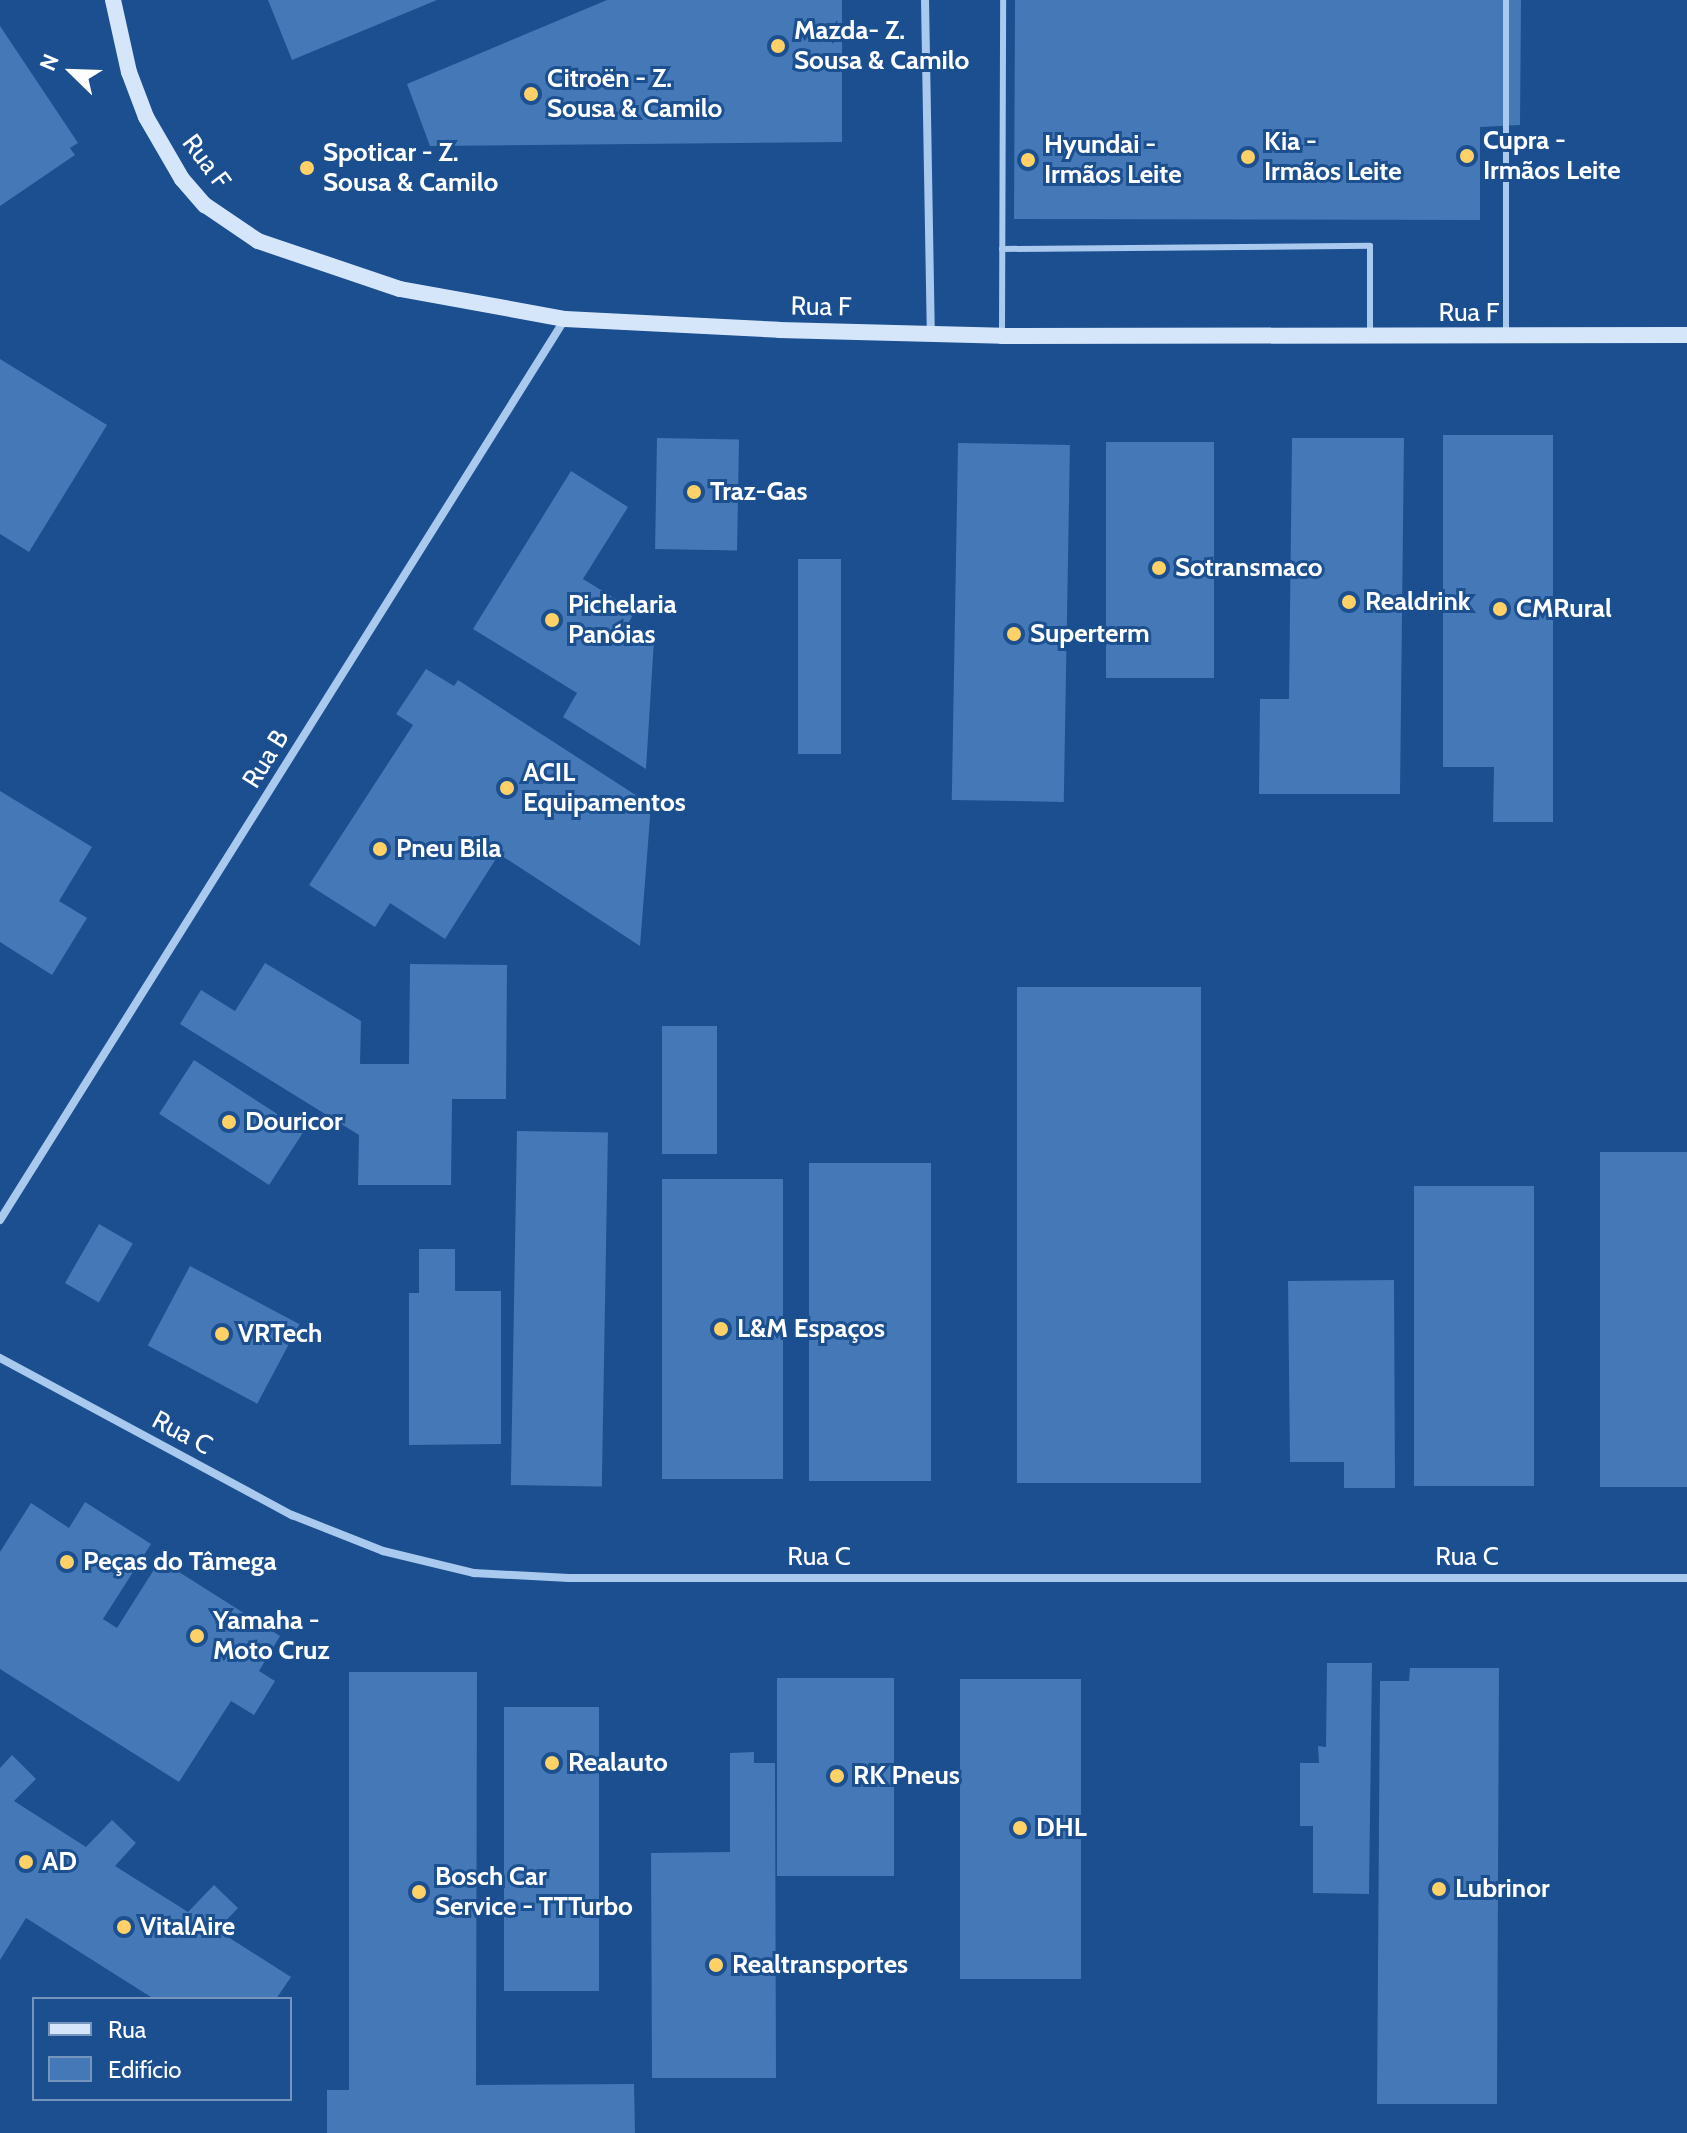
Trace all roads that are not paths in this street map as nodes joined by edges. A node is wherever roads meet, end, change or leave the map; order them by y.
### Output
1 (113, 0) edge
2 (925, 0) edge
3 (1003, 0) edge
4 (1506, 0) edge
5 (1002, 249) junction
6 (565, 319) junction
7 (931, 333) junction
8 (1687, 335) edge
9 (1002, 336) junction
10 (1506, 336) junction
11 (1370, 337) junction
12 (0, 1220) edge
13 (0, 1358) edge
14 (1687, 1578) edge

1 - 6 street, Rua F
2 - 7 street
3 - 5 lane
4 - 10 lane
5 - 9 lane
5 - 11 lane
6 - 7 street, Rua F
6 - 12 street, Rua B
7 - 9 street, Rua F
8 - 10 street, Rua F
9 - 11 street, Rua F
10 - 11 street, Rua F
13 - 14 street, Rua C

